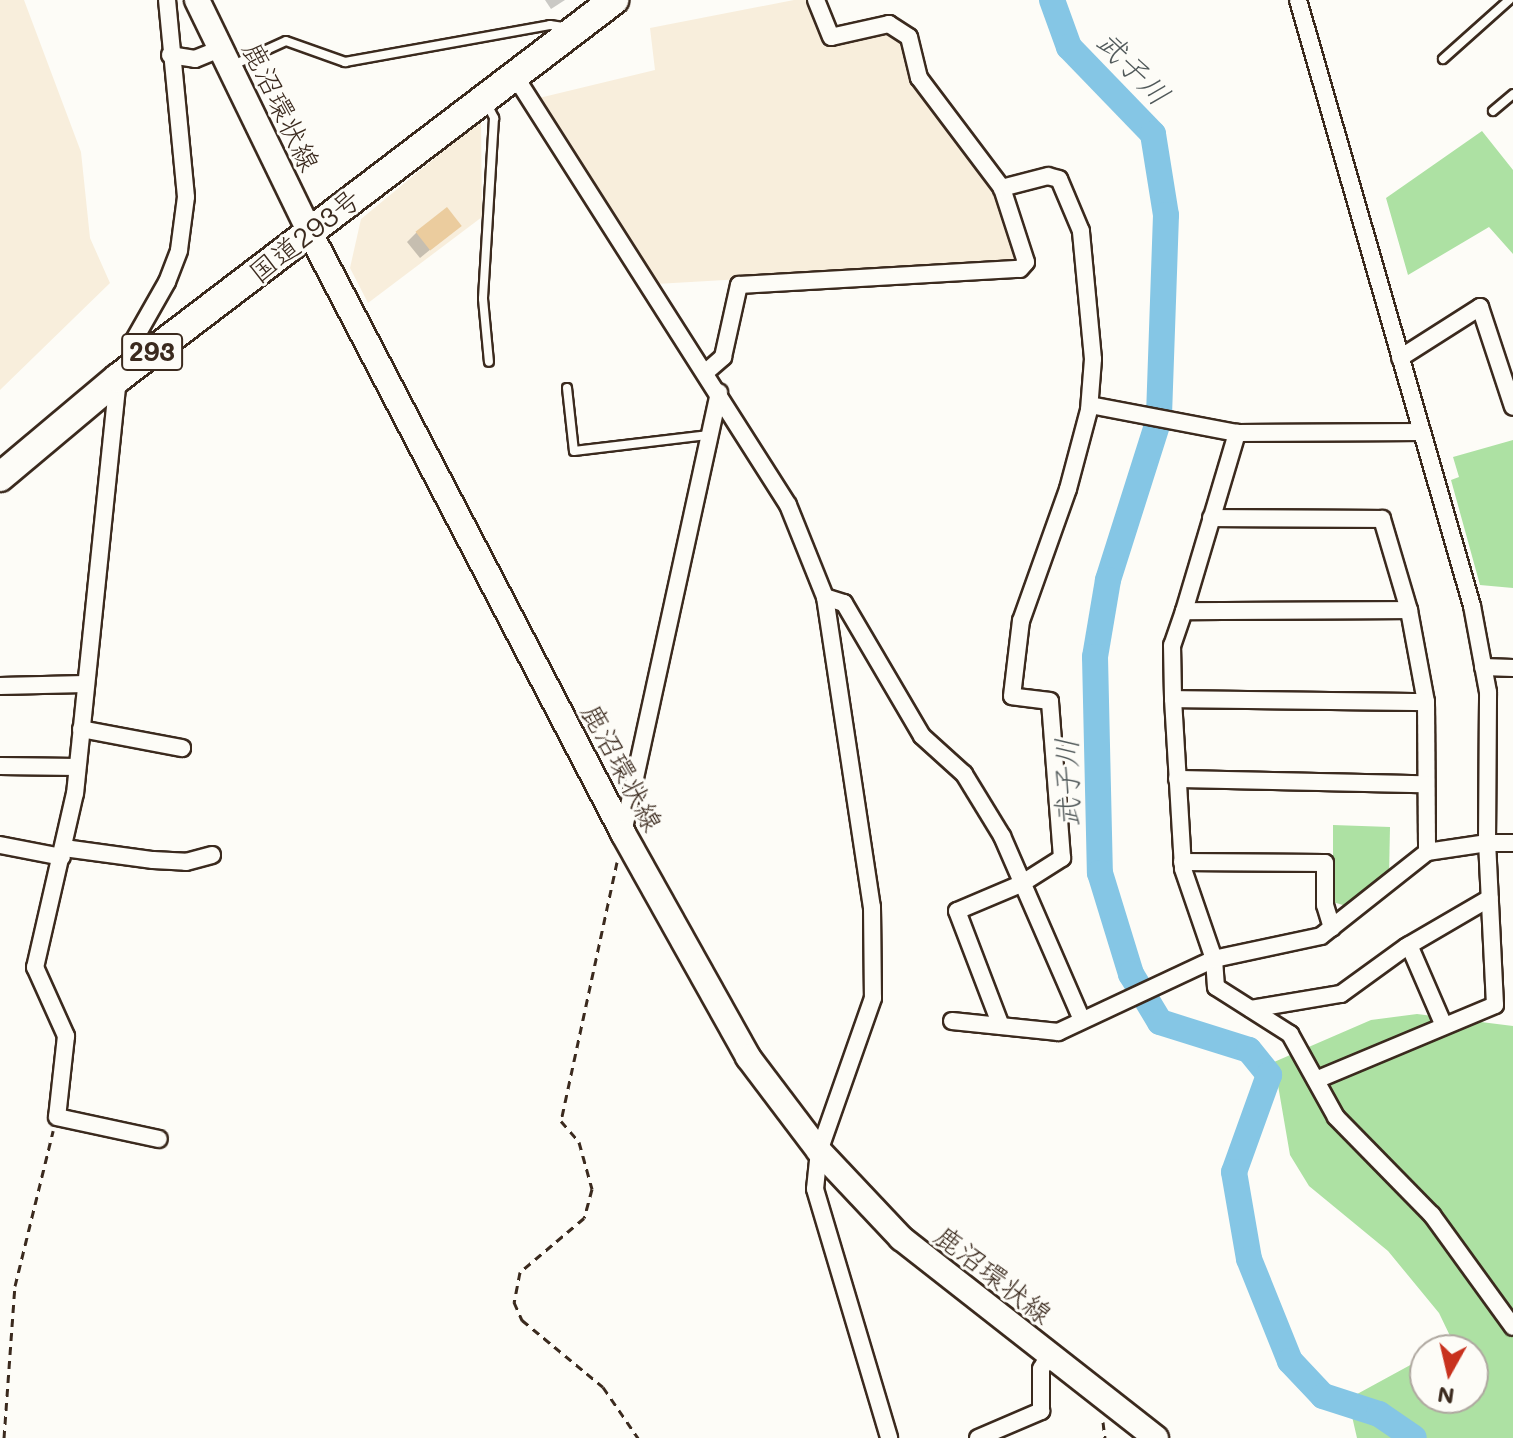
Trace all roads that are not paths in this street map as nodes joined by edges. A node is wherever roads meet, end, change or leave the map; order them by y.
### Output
1 (167, 0) edge
2 (197, 0) edge
3 (614, 0) edge
4 (816, 0) edge
5 (1298, 0) edge
6 (1509, 0) edge
7 (574, 28) junction
8 (170, 55) junction
9 (225, 58) junction
10 (1443, 59) dead end
11 (513, 73) junction
12 (1513, 94) edge
13 (483, 96) junction
14 (1493, 111) dead end
15 (1002, 188) junction
16 (310, 233) junction
17 (1400, 358) junction
18 (489, 362) dead end
19 (128, 370) junction
20 (706, 372) junction
21 (567, 388) dead end
22 (719, 392) junction
23 (1090, 405) junction
24 (1513, 407) edge
25 (1422, 432) junction
26 (1237, 433) junction
27 (709, 435) junction
28 (0, 476) edge
29 (1211, 518) junction
30 (825, 597) junction
31 (1409, 610) junction
32 (1184, 611) junction
33 (1483, 667) junction
34 (1513, 668) edge
35 (85, 684) junction
36 (0, 686) edge
37 (1173, 699) junction
38 (1426, 702) junction
39 (81, 729) junction
40 (182, 748) dead end
41 (0, 766) edge
42 (77, 767) junction
43 (1177, 779) junction
44 (1426, 784) junction
45 (623, 833) junction
46 (1487, 843) junction
47 (1513, 843) edge
48 (0, 845) edge
49 (1427, 852) junction
50 (63, 853) junction
51 (212, 855) dead end
52 (1182, 862) junction
53 (1021, 884) junction
54 (1490, 898) junction
55 (1332, 928) junction
56 (1409, 945) junction
57 (1214, 959) junction
58 (1251, 1009) junction
59 (1081, 1018) junction
60 (952, 1021) dead end
61 (1001, 1026) junction
62 (1444, 1026) junction
63 (1316, 1080) junction
64 (159, 1139) dead end
65 (819, 1151) junction
66 (1513, 1327) edge
67 (1049, 1355) junction
68 (889, 1438) edge
69 (978, 1438) edge
70 (1156, 1438) edge

1 - 8 street
2 - 9 main road, 鹿沼環状線
3 - 7 highway, 国道293号 / 293
4 - 15 street
5 - 17 street
6 - 10 lane
7 - 9 lane
7 - 11 highway, 国道293号 / 293
8 - 9 street
8 - 19 street
9 - 16 main road, 鹿沼環状線
11 - 13 highway, 国道293号 / 293
11 - 20 street
12 - 14 lane
13 - 16 highway, 国道293号 / 293
13 - 18 lane
15 - 20 street
15 - 23 street
16 - 19 highway, 国道293号 / 293
16 - 45 main road, 鹿沼環状線
17 - 24 street
17 - 25 street
19 - 28 highway, 国道293号 / 293
19 - 35 street
20 - 22 street
21 - 27 lane
22 - 27 street
22 - 30 street
23 - 26 street
23 - 53 street
25 - 26 street
25 - 33 street
26 - 29 street
27 - 45 street
29 - 31 street
29 - 32 street
30 - 53 street
30 - 65 street
31 - 32 street
31 - 38 street
32 - 37 street
33 - 34 street
33 - 46 street
35 - 36 street
35 - 39 street
37 - 38 street
37 - 43 street
38 - 44 street
39 - 40 street
39 - 42 street
41 - 42 street
42 - 50 street
43 - 44 street
43 - 52 street
44 - 49 street
45 - 65 main road, 鹿沼環状線
46 - 47 street
46 - 49 street
46 - 54 street
48 - 50 street
49 - 55 street
50 - 51 street
50 - 64 street
52 - 55 street
52 - 57 street
53 - 59 street
53 - 61 street
54 - 56 street
54 - 62 street
55 - 57 street
56 - 58 street
56 - 62 street
57 - 58 street
57 - 59 street
58 - 63 street
59 - 61 street
60 - 61 street
62 - 63 street
63 - 66 street
65 - 67 main road, 鹿沼環状線
65 - 68 street
67 - 69 street
67 - 70 main road, 鹿沼環状線

